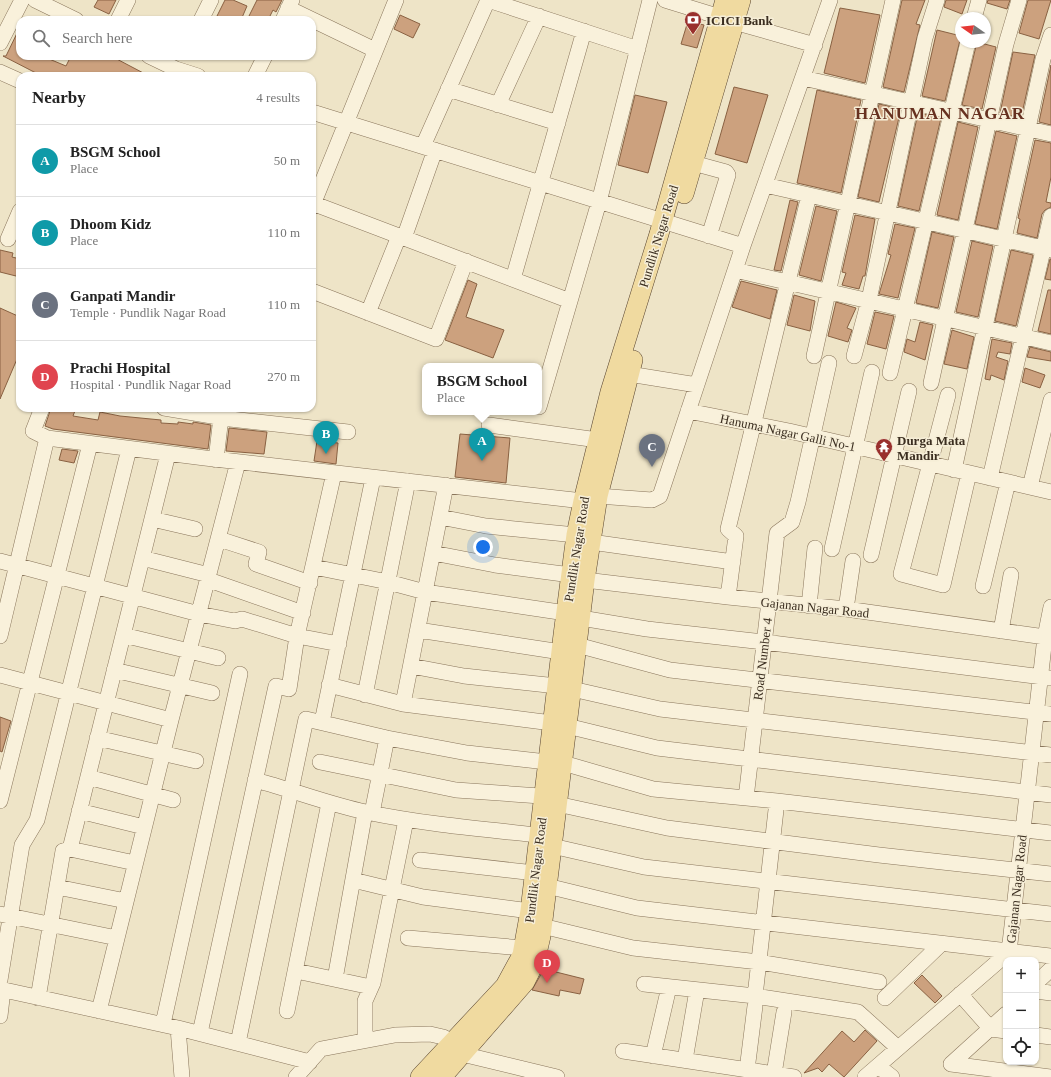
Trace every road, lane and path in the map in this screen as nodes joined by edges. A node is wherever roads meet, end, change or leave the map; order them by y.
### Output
1 (22, 0) edge
2 (35, 0) edge
3 (128, 0) edge
4 (211, 0) edge
5 (396, 0) edge
6 (488, 0) edge
7 (650, 0) edge
8 (665, 0) edge
9 (741, 0) edge
10 (830, 0) edge
11 (893, 0) edge
12 (937, 0) edge
13 (979, 0) edge
14 (1019, 0) edge
15 (288, 9) edge
16 (976, 12) edge
17 (726, 13) edge
18 (68, 16) edge
19 (120, 16) edge
20 (203, 16) edge
21 (303, 16) edge
22 (539, 16) junction
23 (316, 22) edge
24 (584, 31) junction
25 (1051, 35) edge
26 (0, 43) edge
27 (815, 45) junction
28 (967, 48) edge
29 (638, 49) junction
30 (375, 50) junction
31 (263, 60) edge
32 (179, 62) edge
33 (0, 72) edge
34 (191, 72) edge
35 (257, 72) edge
36 (803, 78) junction
37 (16, 79) edge
38 (448, 90) junction
39 (871, 93) junction
40 (910, 102) junction
41 (498, 105) junction
42 (951, 112) junction
43 (316, 113) edge
44 (990, 121) junction
45 (345, 122) junction
46 (558, 123) junction
47 (1028, 129) junction
48 (1051, 134) edge
49 (429, 148) junction
50 (693, 162) junction
51 (540, 183) junction
52 (765, 185) junction
53 (316, 194) edge
54 (809, 195) junction
55 (599, 202) junction
56 (847, 203) junction
57 (316, 205) edge
58 (887, 212) junction
59 (1051, 216) edge
60 (16, 221) edge
61 (926, 221) junction
62 (668, 223) junction
63 (965, 230) junction
64 (709, 236) junction
65 (402, 237) junction
66 (9, 239) edge
67 (1005, 240) junction
68 (743, 246) junction
69 (1048, 250) edge
70 (466, 261) junction
71 (735, 270) junction
72 (513, 279) junction
73 (788, 282) junction
74 (828, 291) junction
75 (316, 294) edge
76 (869, 300) junction
77 (570, 301) junction
78 (906, 309) junction
79 (368, 313) junction
80 (946, 318) junction
81 (986, 328) junction
82 (1024, 337) junction
83 (1051, 343) edge
84 (814, 356) dead end
85 (854, 356) dead end
86 (830, 363) dead end
87 (872, 372) dead end
88 (890, 373) dead end
89 (629, 374) junction
90 (931, 383) dead end
91 (697, 385) junction
92 (909, 391) dead end
93 (948, 395) dead end
94 (542, 397) edge
95 (1051, 400) edge
96 (688, 411) junction
97 (40, 412) edge
98 (201, 412) edge
99 (228, 415) edge
100 (537, 415) edge
101 (755, 424) junction
102 (488, 425) dead end
103 (532, 431) junction
104 (348, 432) dead end
105 (813, 437) junction
106 (47, 438) junction
107 (598, 440) junction
108 (90, 444) junction
109 (854, 447) junction
110 (129, 449) junction
111 (168, 454) junction
112 (893, 456) junction
113 (216, 460) junction
114 (238, 462) junction
115 (929, 464) junction
116 (954, 470) junction
117 (334, 473) junction
118 (969, 473) junction
119 (373, 478) junction
120 (990, 478) junction
121 (408, 481) junction
122 (1008, 482) junction
123 (446, 485) junction
124 (1030, 487) junction
125 (1051, 492) edge
126 (590, 498) junction
127 (440, 517) junction
128 (152, 519) junction
129 (195, 529) dead end
130 (220, 539) junction
131 (584, 539) junction
132 (815, 548) dead end
133 (832, 549) dead end
134 (433, 553) junction
135 (871, 555) dead end
136 (142, 558) junction
137 (0, 561) edge
138 (853, 561) dead end
139 (733, 562) junction
140 (18, 566) junction
141 (314, 566) junction
142 (987, 569) junction
143 (352, 575) junction
144 (57, 576) junction
145 (209, 578) junction
146 (578, 578) junction
147 (388, 582) junction
148 (310, 583) junction
149 (95, 585) junction
150 (983, 586) dead end
151 (425, 592) junction
152 (132, 596) junction
153 (728, 597) junction
154 (769, 602) junction
155 (809, 606) junction
156 (1051, 608) edge
157 (846, 609) junction
158 (303, 613) junction
159 (199, 614) junction
160 (573, 616) junction
161 (418, 630) junction
162 (1001, 632) junction
163 (123, 635) junction
164 (0, 636) edge
165 (297, 636) junction
166 (1045, 637) junction
167 (764, 642) junction
168 (339, 644) junction
169 (569, 648) junction
170 (190, 651) junction
171 (218, 658) dead end
172 (411, 666) junction
173 (114, 670) junction
174 (240, 674) dead end
175 (0, 676) edge
176 (1045, 677) edge
177 (760, 680) junction
178 (31, 684) junction
179 (330, 685) junction
180 (180, 686) junction
181 (564, 687) junction
182 (212, 693) dead end
183 (68, 694) junction
184 (365, 695) junction
185 (106, 703) junction
186 (403, 704) junction
187 (1036, 712) junction
188 (1051, 714) edge
189 (171, 720) junction
190 (755, 721) junction
191 (322, 722) junction
192 (560, 724) junction
193 (97, 738) junction
194 (387, 738) junction
195 (163, 753) junction
196 (1031, 753) junction
197 (1051, 755) edge
198 (751, 760) junction
199 (196, 761) dead end
200 (320, 762) dead end
201 (555, 762) junction
202 (380, 774) junction
203 (88, 777) junction
204 (255, 780) junction
205 (292, 790) junction
206 (1027, 793) junction
207 (152, 794) junction
208 (1051, 795) edge
209 (746, 798) junction
210 (553, 799) junction
211 (173, 800) dead end
212 (0, 801) edge
213 (777, 801) junction
214 (329, 803) junction
215 (80, 811) junction
216 (369, 812) junction
217 (406, 820) junction
218 (144, 827) junction
219 (1023, 830) junction
220 (1051, 833) edge
221 (545, 841) junction
222 (772, 842) junction
223 (70, 849) junction
224 (420, 860) dead end
225 (135, 863) junction
226 (1018, 871) junction
227 (1051, 874) edge
228 (353, 880) junction
229 (541, 880) junction
230 (768, 880) junction
231 (57, 886) junction
232 (392, 889) junction
233 (126, 901) junction
234 (1014, 909) junction
235 (530, 911) junction
236 (1051, 914) edge
237 (5, 915) edge
238 (763, 923) junction
239 (51, 924) junction
240 (542, 926) junction
241 (117, 938) junction
242 (408, 938) dead end
243 (941, 944) junction
244 (524, 948) junction
245 (1009, 952) junction
246 (1051, 956) edge
247 (759, 962) junction
248 (1051, 969) edge
249 (296, 971) junction
250 (335, 979) junction
251 (1039, 980) edge
252 (879, 982) dead end
253 (644, 984) dead end
254 (371, 986) junction
255 (1, 987) edge
256 (669, 987) junction
257 (697, 990) junction
258 (1039, 991) edge
259 (1051, 993) edge
260 (960, 994) junction
261 (38, 998) junction
262 (885, 998) dead end
263 (755, 1001) junction
264 (99, 1011) junction
265 (287, 1011) dead end
266 (784, 1012) dead end
267 (0, 1016) edge
268 (163, 1024) junction
269 (178, 1028) junction
270 (999, 1030) edge
271 (200, 1033) junction
272 (1039, 1035) edge
273 (1051, 1037) edge
274 (365, 1040) junction
275 (238, 1043) junction
276 (457, 1048) junction
277 (898, 1048) junction
278 (623, 1051) dead end
279 (653, 1056) junction
280 (685, 1060) junction
281 (310, 1062) junction
282 (878, 1066) junction
283 (746, 1070) junction
284 (774, 1074) junction
285 (1024, 1075) edge
286 (182, 1077) edge
287 (296, 1077) edge
288 (420, 1077) edge
289 (442, 1077) edge
290 (557, 1077) edge
291 (794, 1077) edge
292 (865, 1077) edge
293 (892, 1077) edge
294 (1051, 1077) edge

1 - 26 street
2 - 18 street
3 - 19 street
4 - 20 street
5 - 30 street
6 - 22 street
6 - 38 street
7 - 29 street
8 - 17 street
9 - 17 main road, Pundlik Nagar Road
10 - 27 street
11 - 39 street
12 - 40 street
13 - 16 street
14 - 44 street
15 - 21 street
17 - 27 street
17 - 50 main road, Pundlik Nagar Road
17 - 62 main road, Pundlik Nagar Road
22 - 24 street
22 - 41 street
23 - 30 street
24 - 29 street
24 - 46 street
25 - 47 street
27 - 36 street
28 - 42 street
29 - 55 street
30 - 45 street
31 - 35 street
32 - 34 street
33 - 37 street
36 - 39 street
36 - 52 street
38 - 41 street
38 - 49 street
39 - 40 street
39 - 56 street
40 - 42 street
40 - 58 street
41 - 46 street
42 - 44 street
42 - 61 street
43 - 45 street
44 - 47 street
44 - 63 street
45 - 49 street
45 - 53 street
46 - 51 street
47 - 48 street
47 - 67 street
49 - 51 street
49 - 65 street
50 - 62 main road, Pundlik Nagar Road
50 - 64 street
51 - 55 street
51 - 72 street
52 - 54 street
52 - 68 street
54 - 56 street
54 - 73 street
55 - 62 street
55 - 77 street
56 - 58 street
56 - 74 street
57 - 65 street
58 - 61 street
58 - 76 street
59 - 69 street
60 - 66 street
61 - 63 street
61 - 78 street
62 - 64 street
62 - 89 main road, Pundlik Nagar Road
62 - 107 main road, Pundlik Nagar Road
63 - 67 street
63 - 80 street
64 - 68 street
65 - 70 street
65 - 79 street
67 - 69 street
67 - 81 street
68 - 71 street
69 - 82 street
70 - 72 street
70 - 79 street
71 - 73 street
71 - 91 street
72 - 77 street
73 - 74 street
73 - 101 street
74 - 76 street
74 - 84 street
75 - 79 street
76 - 78 street
76 - 85 street
77 - 94 street
78 - 80 street
78 - 88 street
80 - 81 street
80 - 90 street
81 - 82 street
81 - 116 street
82 - 83 street
82 - 120 street
86 - 105 street, Road Number 4
87 - 109 street
89 - 91 street
89 - 126 main road, Pundlik Nagar Road
91 - 96 street
92 - 112 street
93 - 115 street
95 - 124 street
96 - 101 street, Hanuma Nagar Galli No-1
96 - 126 street
97 - 106 street
98 - 99 street
99 - 104 street
99 - 113 street
100 - 103 street
101 - 105 street, Hanuma Nagar Galli No-1
101 - 139 street
102 - 103 street
103 - 107 street
105 - 109 street, Hanuma Nagar Galli No-1
105 - 154 street, Road Number 4
106 - 108 street
106 - 140 street
107 - 126 main road, Pundlik Nagar Road
108 - 110 street
108 - 144 street
109 - 112 street, Hanuma Nagar Galli No-1
109 - 133 street
110 - 111 street
110 - 149 street
111 - 113 street
111 - 128 street
112 - 115 street, Hanuma Nagar Galli No-1
112 - 135 street
113 - 114 street
114 - 117 street
114 - 130 street
115 - 116 street, Hanuma Nagar Galli No-1
115 - 118 street
116 - 118 street, Hanuma Nagar Galli No-1
117 - 119 street
117 - 141 street
118 - 120 street, Hanuma Nagar Galli No-1
119 - 121 street
119 - 143 street
120 - 122 street, Hanuma Nagar Galli No-1
121 - 123 street
121 - 147 street
122 - 124 street, Hanuma Nagar Galli No-1
122 - 142 street
123 - 126 street
123 - 127 street
124 - 125 street, Hanuma Nagar Galli No-1
126 - 131 main road, Pundlik Nagar Road
127 - 131 street
127 - 134 street
128 - 129 street
128 - 136 street
130 - 145 street
130 - 148 street
131 - 139 street
131 - 146 main road, Pundlik Nagar Road
132 - 155 street
134 - 146 street, Gajanan Nagar Road
134 - 151 street
136 - 145 street
136 - 152 street
137 - 140 street
138 - 157 street
139 - 153 street
140 - 144 street
140 - 164 street
141 - 143 street
141 - 148 street
142 - 150 street
142 - 162 street
143 - 147 street
143 - 168 street
144 - 149 street
144 - 178 street
145 - 158 street
145 - 159 street
146 - 153 street, Gajanan Nagar Road
146 - 160 main road, Pundlik Nagar Road
147 - 151 street
147 - 184 street
148 - 158 street
149 - 152 street
149 - 183 street
151 - 160 street
151 - 161 street
152 - 159 street
152 - 163 street
153 - 154 street, Gajanan Nagar Road
154 - 155 street, Gajanan Nagar Road
154 - 167 street, Road Number 4
155 - 157 street, Gajanan Nagar Road
156 - 166 street, Gajanan Nagar Road
157 - 162 street, Gajanan Nagar Road
158 - 165 street
159 - 165 street
159 - 170 street
160 - 167 street
160 - 169 main road, Pundlik Nagar Road
161 - 169 street
161 - 172 street
162 - 166 street, Gajanan Nagar Road
163 - 170 street
163 - 173 street
165 - 168 street
165 - 204 street
166 - 176 street, Gajanan Nagar Road
167 - 176 street
167 - 177 street, Road Number 4
168 - 179 street
169 - 177 street
169 - 181 main road, Pundlik Nagar Road
170 - 171 street
170 - 180 street
172 - 181 street
172 - 186 street
173 - 180 street
173 - 185 street
174 - 268 street
175 - 178 street
176 - 187 street, Gajanan Nagar Road
177 - 187 street
177 - 190 street, Road Number 4
178 - 183 street
178 - 212 street
179 - 184 street
179 - 191 street
180 - 182 street
180 - 189 street
181 - 190 street
181 - 192 main road, Pundlik Nagar Road
183 - 185 street
183 - 237 street
184 - 186 street
185 - 189 street
185 - 193 street
186 - 192 street
187 - 188 street
187 - 196 street, Gajanan Nagar Road
189 - 195 street
190 - 196 street
190 - 198 street, Road Number 4
191 - 194 street
191 - 205 street
192 - 198 street
192 - 201 main road, Pundlik Nagar Road
193 - 195 street
193 - 203 street
194 - 201 street
194 - 202 street
195 - 199 street
195 - 207 street
196 - 197 street
196 - 206 street, Gajanan Nagar Road
198 - 206 street
198 - 209 street, Road Number 4
200 - 202 street
201 - 209 street
201 - 210 main road, Pundlik Nagar Road
202 - 210 street
202 - 216 street
203 - 207 street
203 - 215 street
204 - 205 street
204 - 271 street
205 - 214 street
205 - 275 street
206 - 208 street
206 - 219 street, Gajanan Nagar Road
207 - 211 street
207 - 218 street
209 - 213 street
210 - 221 main road, Pundlik Nagar Road
210 - 222 street
213 - 219 street
213 - 222 street
214 - 216 street
214 - 249 street
215 - 218 street
215 - 223 street
216 - 217 street
216 - 228 street
217 - 221 street
217 - 232 street
218 - 225 street
219 - 220 street
219 - 226 street, Gajanan Nagar Road
221 - 229 main road, Pundlik Nagar Road
221 - 230 street
222 - 226 street
222 - 230 street
223 - 225 street
223 - 231 street
224 - 229 street
225 - 233 street
226 - 227 street
226 - 234 street, Gajanan Nagar Road
228 - 232 street
228 - 250 street
229 - 235 main road, Pundlik Nagar Road
229 - 238 street
229 - 240 main road, Pundlik Nagar Road
230 - 234 street
230 - 238 street
231 - 233 street
231 - 239 street
232 - 235 street
232 - 254 street
233 - 241 street
234 - 236 street
234 - 245 street, Gajanan Nagar Road
235 - 244 main road, Pundlik Nagar Road
237 - 239 street
237 - 255 street
238 - 243 street
238 - 247 street
239 - 241 street
239 - 261 street
240 - 247 street
240 - 276 main road, Pundlik Nagar Road
241 - 264 street
242 - 244 street
243 - 245 street
243 - 262 street
244 - 276 main road, Pundlik Nagar Road
245 - 246 street
245 - 260 street, Gajanan Nagar Road
247 - 252 street
247 - 263 street
248 - 251 street
249 - 250 street
249 - 265 street
250 - 254 street
253 - 256 street
254 - 274 street
255 - 261 street
255 - 267 street
256 - 257 street
256 - 279 street
257 - 263 street
257 - 280 street
258 - 259 street
260 - 270 street
260 - 277 street, Gajanan Nagar Road
261 - 264 street
263 - 277 street
263 - 283 street
264 - 268 street
266 - 284 street
268 - 269 street
269 - 271 street
269 - 286 street
270 - 285 street
271 - 275 street
272 - 273 street
274 - 276 street
274 - 281 street
275 - 281 street
276 - 288 main road, Pundlik Nagar Road
276 - 289 main road, Pundlik Nagar Road
276 - 290 street
277 - 282 street, Gajanan Nagar Road
278 - 279 street
279 - 280 street
280 - 283 street
281 - 287 street
282 - 292 street, Gajanan Nagar Road
282 - 293 street
283 - 284 street
284 - 291 street
285 - 294 street

